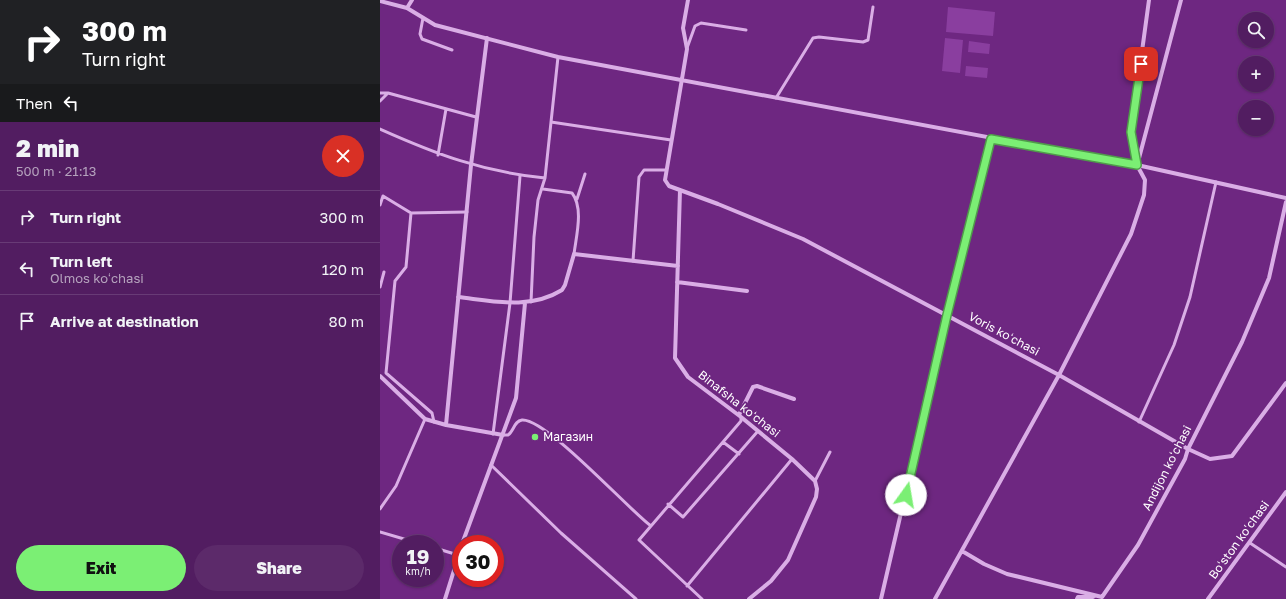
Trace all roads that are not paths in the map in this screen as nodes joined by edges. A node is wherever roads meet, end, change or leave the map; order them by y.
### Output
1 (412, 0) edge
2 (688, 0) edge
3 (1149, 0) edge
4 (1181, 0) edge
5 (380, 1) edge
6 (873, 7) dead end
7 (407, 8) junction
8 (423, 18) junction
9 (746, 30) dead end
10 (487, 38) junction
11 (686, 49) junction
12 (452, 50) dead end
13 (558, 57) junction
14 (680, 80) junction
15 (380, 93) edge
16 (388, 93) junction
17 (776, 98) junction
18 (380, 101) edge
19 (446, 109) junction
20 (476, 117) junction
21 (551, 122) junction
22 (380, 129) edge
23 (991, 139) junction
24 (671, 140) junction
25 (438, 155) junction
26 (471, 165) junction
27 (1137, 165) junction
28 (666, 170) junction
29 (585, 174) dead end
30 (520, 176) junction
31 (545, 178) junction
32 (1216, 182) junction
33 (543, 189) junction
34 (680, 190) junction
35 (382, 196) edge
36 (1286, 198) edge
37 (577, 199) junction
38 (1286, 202) edge
39 (380, 205) edge
40 (467, 212) junction
41 (411, 213) junction
42 (574, 254) junction
43 (633, 261) junction
44 (678, 266) junction
45 (384, 272) dead end
46 (677, 282) junction
47 (380, 286) edge
48 (747, 291) dead end
49 (458, 297) junction
50 (531, 302) junction
51 (510, 303) junction
52 (525, 303) junction
53 (947, 315) junction
54 (1059, 375) junction
55 (380, 376) edge
56 (1286, 382) edge
57 (794, 399) dead end
58 (740, 416) junction
59 (425, 419) junction
60 (434, 422) junction
61 (1140, 422) junction
62 (446, 426) junction
63 (758, 431) junction
64 (493, 434) junction
65 (503, 435) junction
66 (723, 442) junction
67 (1188, 449) junction
68 (830, 452) dead end
69 (738, 454) junction
70 (792, 459) junction
71 (491, 465) junction
72 (815, 481) junction
73 (1286, 492) edge
74 (668, 504) junction
75 (380, 509) edge
76 (651, 526) junction
77 (380, 532) edge
78 (465, 535) edge
79 (392, 536) edge
80 (1250, 542) junction
81 (962, 551) junction
82 (1286, 568) edge
83 (452, 575) edge
84 (687, 586) junction
85 (1103, 598) edge
86 (445, 599) edge
87 (636, 599) edge
88 (702, 599) edge
89 (749, 599) edge
90 (881, 599) edge
91 (935, 599) edge
92 (1077, 599) edge
93 (1208, 599) edge

1 - 7 street
2 - 11 street
3 - 27 street
4 - 27 street
5 - 7 street
6 - 17 lane
7 - 8 street
8 - 10 street
8 - 12 lane
9 - 11 lane
10 - 13 street
10 - 20 street
11 - 14 street
13 - 14 street
13 - 21 lane
14 - 17 street
14 - 24 street
15 - 16 lane
16 - 18 lane
16 - 19 lane
17 - 23 street
19 - 20 lane
19 - 25 lane
20 - 26 street
21 - 24 lane
21 - 31 lane
22 - 25 lane
23 - 27 street
23 - 53 street
24 - 28 street
25 - 26 lane
26 - 30 lane
26 - 40 street
27 - 32 street
27 - 54 street
28 - 34 street
28 - 43 lane
29 - 37 lane
30 - 31 lane
30 - 51 lane
31 - 33 lane
32 - 36 street
32 - 61 lane
33 - 37 lane
33 - 50 lane
34 - 44 street, Binafsha koʻchasi
34 - 53 street, Voris koʻchasi
35 - 39 lane
35 - 41 lane
37 - 42 lane
38 - 67 street, Andijon koʻchasi
40 - 41 lane
40 - 49 street
41 - 60 lane
42 - 43 street
42 - 50 street
43 - 44 street
44 - 46 street, Binafsha koʻchasi
45 - 47 lane
46 - 48 street
46 - 58 street, Binafsha koʻchasi
49 - 51 street
49 - 62 street
50 - 52 street
51 - 52 street
51 - 64 lane
52 - 65 street
53 - 54 street, Voris koʻchasi
53 - 90 street
54 - 61 street, Voris koʻchasi
54 - 81 street
55 - 59 street
56 - 67 street, Voris koʻchasi
57 - 58 street
58 - 63 street, Binafsha koʻchasi
58 - 66 lane
59 - 60 street
59 - 75 lane
60 - 62 street
61 - 67 street, Voris koʻchasi
62 - 64 street
63 - 69 lane
63 - 70 street, Binafsha koʻchasi
64 - 65 street
65 - 71 street
65 - 76 lane
66 - 69 lane
66 - 74 lane
67 - 85 street, Andijon koʻchasi
68 - 72 lane
69 - 74 lane
70 - 72 street, Binafsha koʻchasi
70 - 84 lane
71 - 78 street
71 - 87 lane
72 - 89 street
73 - 80 street, Boʻston koʻchasi
74 - 76 lane
76 - 84 lane
77 - 79 lane
80 - 82 lane
80 - 93 street, Boʻston koʻchasi
81 - 85 street
81 - 91 street
83 - 86 street
84 - 88 lane
85 - 92 street

